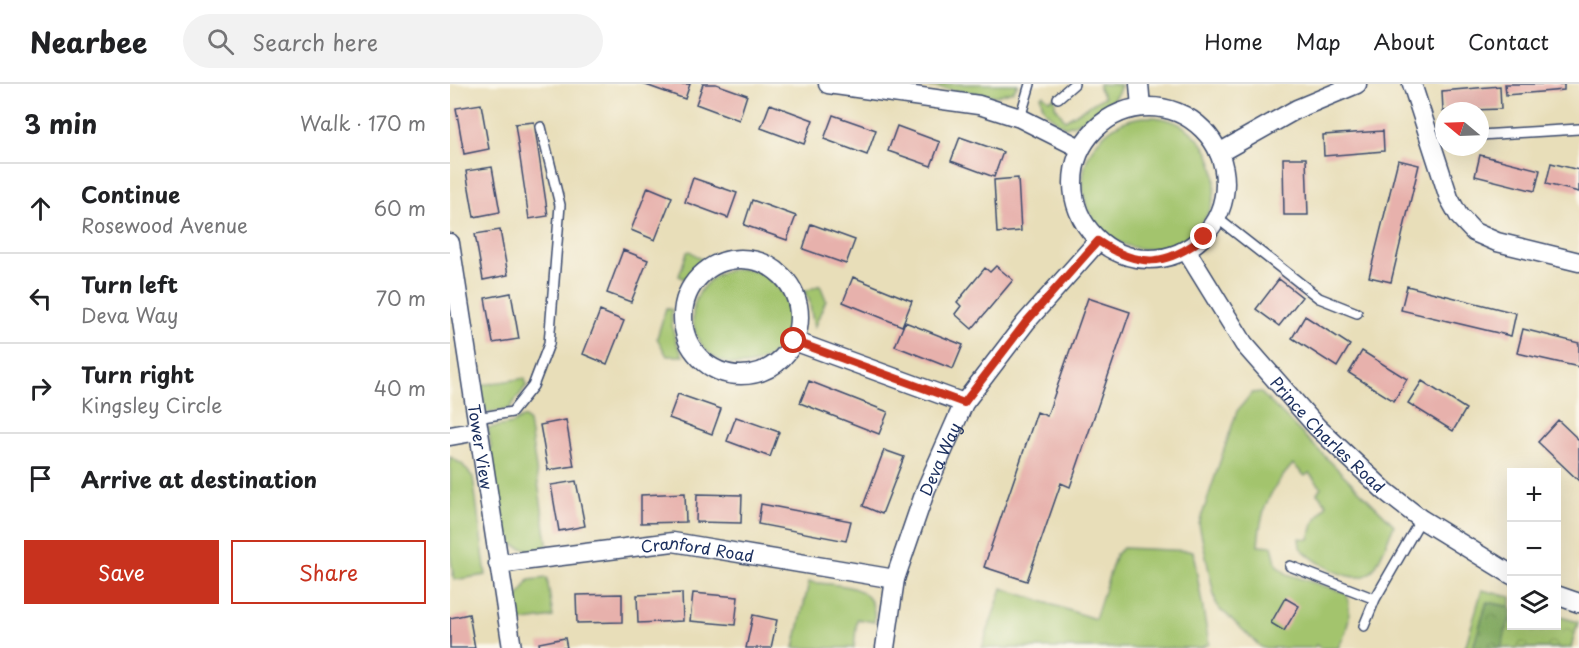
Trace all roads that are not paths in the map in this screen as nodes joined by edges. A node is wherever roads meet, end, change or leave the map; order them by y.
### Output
1 (828, 84) edge
2 (1030, 84) edge
3 (1074, 84) edge
4 (1139, 84) edge
5 (1357, 84) edge
6 (1412, 84) edge
7 (1058, 98) dead end
8 (1141, 107) junction
9 (1020, 118) junction
10 (541, 127) dead end
11 (1579, 129) edge
12 (1489, 134) edge
13 (1080, 148) junction
14 (1219, 153) junction
15 (1217, 218) junction
16 (1098, 241) junction
17 (450, 243) edge
18 (1186, 250) junction
19 (1579, 262) edge
20 (1357, 313) dead end
21 (794, 341) junction
22 (964, 403) junction
23 (477, 425) junction
24 (450, 436) edge
25 (1421, 519) junction
26 (498, 564) junction
27 (1290, 566) dead end
28 (1507, 572) edge
29 (895, 579) junction
30 (1561, 596) edge
31 (1375, 599) junction
32 (1579, 603) edge
33 (1364, 626) dead end
34 (512, 648) edge
35 (885, 648) edge

1 - 9 street
2 - 9 lane
3 - 7 lane
4 - 8 street
5 - 14 street
6 - 19 street
8 - 13 street
8 - 14 street
9 - 13 street
10 - 23 lane
11 - 12 lane
13 - 16 street
14 - 15 street
15 - 18 street
15 - 20 lane
16 - 18 street
16 - 22 street, Deva Way
17 - 23 street, Tower View
18 - 25 street, Prince Charles Road
21 - 21 street
21 - 22 street
22 - 29 street, Deva Way
23 - 24 street
23 - 26 street, Tower View
25 - 28 street, Prince Charles Road
25 - 31 lane
26 - 29 street, Cranford Road
26 - 34 street, Tower View
27 - 31 lane
29 - 35 street, Deva Way
30 - 32 street
31 - 33 lane

